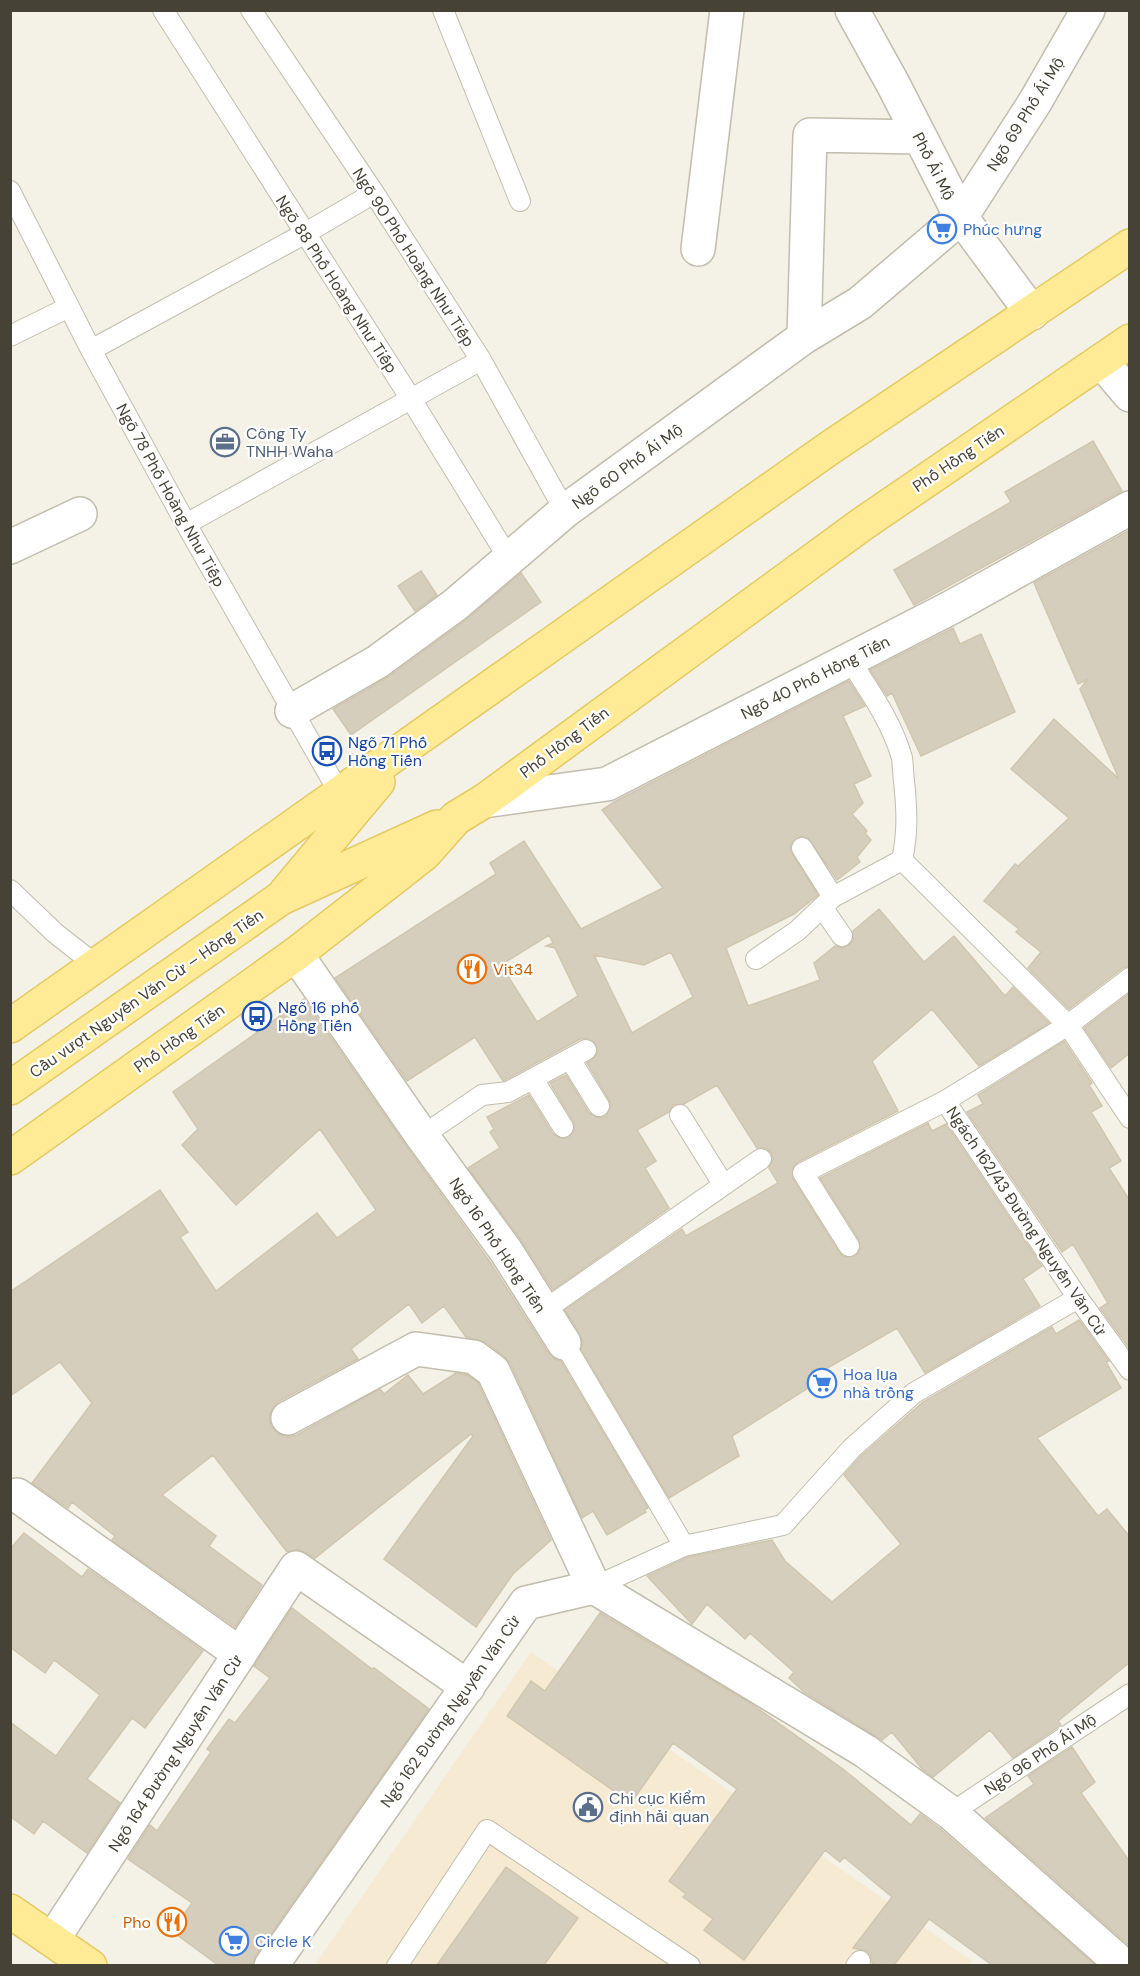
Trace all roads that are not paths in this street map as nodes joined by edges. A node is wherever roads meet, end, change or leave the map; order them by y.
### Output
1 (163, 10) edge
2 (251, 10) edge
3 (443, 10) edge
4 (726, 10) edge
5 (852, 10) edge
6 (1088, 10) edge
7 (919, 136) junction
8 (10, 191) edge
9 (374, 193) junction
10 (520, 201) dead end
11 (961, 217) junction
12 (304, 234) junction
13 (1130, 246) edge
14 (698, 249) dead end
15 (69, 307) junction
16 (1032, 313) junction
17 (10, 336) edge
18 (804, 337) junction
19 (1130, 341) edge
20 (91, 350) junction
21 (481, 360) junction
22 (1101, 361) junction
23 (1130, 395) edge
24 (411, 399) junction
25 (1130, 508) edge
26 (565, 511) junction
27 (80, 514) dead end
28 (186, 524) junction
29 (10, 547) edge
30 (509, 559) junction
31 (849, 659) junction
32 (292, 711) junction
33 (407, 747) junction
34 (340, 794) junction
35 (484, 801) junction
36 (456, 818) junction
37 (802, 848) dead end
38 (902, 860) junction
39 (10, 891) edge
40 (281, 898) junction
41 (827, 902) junction
42 (842, 936) dead end
43 (297, 954) junction
44 (756, 959) dead end
45 (97, 966) junction
46 (1130, 978) edge
47 (1068, 1025) junction
48 (10, 1026) edge
49 (533, 1079) junction
50 (10, 1088) edge
51 (945, 1101) junction
52 (599, 1106) dead end
53 (680, 1115) dead end
54 (1130, 1118) edge
55 (563, 1127) dead end
56 (422, 1136) junction
57 (10, 1158) edge
58 (761, 1159) dead end
59 (723, 1184) junction
60 (849, 1246) dead end
61 (1078, 1298) junction
62 (543, 1311) junction
63 (564, 1343) joint
64 (1130, 1370) edge
65 (288, 1418) dead end
66 (16, 1495) dead end
67 (684, 1546) junction
68 (594, 1587) junction
69 (240, 1654) junction
70 (468, 1687) junction
71 (1130, 1694) edge
72 (951, 1814) junction
73 (10, 1911) edge
74 (53, 1939) junction
75 (90, 1965) edge
76 (271, 1965) edge
77 (397, 1965) edge
78 (690, 1965) edge
79 (1124, 1965) edge

1 - 12 lane, Ngõ 88 Phố Hoàng Như Tiếp
2 - 9 lane, Ngõ 90 Phố Hoàng Như Tiếp
3 - 10 lane
4 - 14 street
5 - 7 street, Phố Ái Mộ
6 - 11 street, Ngõ 69 Phố Ái Mộ
7 - 11 street, Phố Ái Mộ
7 - 18 street
8 - 15 lane, Ngõ 78 Phố Hoàng Như Tiếp
9 - 12 lane
9 - 21 lane, Ngõ 90 Phố Hoàng Như Tiếp
11 - 16 street, Phố Ái Mộ
11 - 18 street, Ngõ 60 Phố Ái Mộ
12 - 20 lane
12 - 24 lane, Ngõ 88 Phố Hoàng Như Tiếp
13 - 16 main road
15 - 17 lane
15 - 20 lane, Ngõ 78 Phố Hoàng Như Tiếp
16 - 33 main road
18 - 26 street, Ngõ 60 Phố Ái Mộ
19 - 22 main road, Phố Hồng Tiến
20 - 28 lane, Ngõ 78 Phố Hoàng Như Tiếp
21 - 24 lane
21 - 26 lane, Ngõ 90 Phố Hoàng Như Tiếp
22 - 23 street
22 - 35 main road, Phố Hồng Tiến
24 - 28 lane
24 - 30 lane, Ngõ 88 Phố Hoàng Như Tiếp
25 - 31 street, Ngõ 40 Phố Hồng Tiến
26 - 30 street, Ngõ 60 Phố Ái Mộ
27 - 29 street
28 - 32 lane, Ngõ 78 Phố Hoàng Như Tiếp
30 - 32 street, Ngõ 60 Phố Ái Mộ
31 - 35 street, Ngõ 40 Phố Hồng Tiến
31 - 38 lane
32 - 34 lane, Ngõ 78 Phố Hoàng Như Tiếp
33 - 34 main road
33 - 40 main road
34 - 45 main road
35 - 36 main road, Phố Hồng Tiến
36 - 40 main road
36 - 43 main road, Phố Hồng Tiến
37 - 41 lane
38 - 41 lane
38 - 47 lane
39 - 45 lane
40 - 50 main road, Cầu vượt Nguyễn Văn Cừ – Hồng Tiến
41 - 42 lane
41 - 44 lane
43 - 56 street, Ngõ 16 Phố Hồng Tiến
43 - 57 main road, Phố Hồng Tiến
45 - 48 main road
46 - 47 lane
47 - 51 lane
47 - 54 lane
49 - 52 lane
49 - 55 lane
49 - 56 lane
51 - 60 lane
51 - 61 lane, Ngách 162/43 Đường Nguyễn Văn Cừ
53 - 59 lane
56 - 62 street, Ngõ 16 Phố Hồng Tiến
58 - 59 lane
59 - 62 lane
61 - 64 lane, Ngách 162/43 Đường Nguyễn Văn Cừ
61 - 67 lane, Ngõ 162 Đường Nguyễn Văn Cừ
62 - 63 street, Ngõ 16 Phố Hồng Tiến
63 - 67 lane, Ngõ 16 Phố Hồng Tiến
65 - 68 street
66 - 69 street
67 - 68 lane, Ngõ 162 Đường Nguyễn Văn Cừ
68 - 70 street, Ngõ 162 Đường Nguyễn Văn Cừ
68 - 72 street
69 - 70 street, Ngõ 164 Đường Nguyễn Văn Cừ
69 - 74 street, Ngõ 164 Đường Nguyễn Văn Cừ
70 - 76 street, Ngõ 162 Đường Nguyễn Văn Cừ
71 - 72 lane, Ngõ 96 Phố Ái Mộ
72 - 79 street
73 - 74 main road
74 - 75 main road
77 - 78 lane

